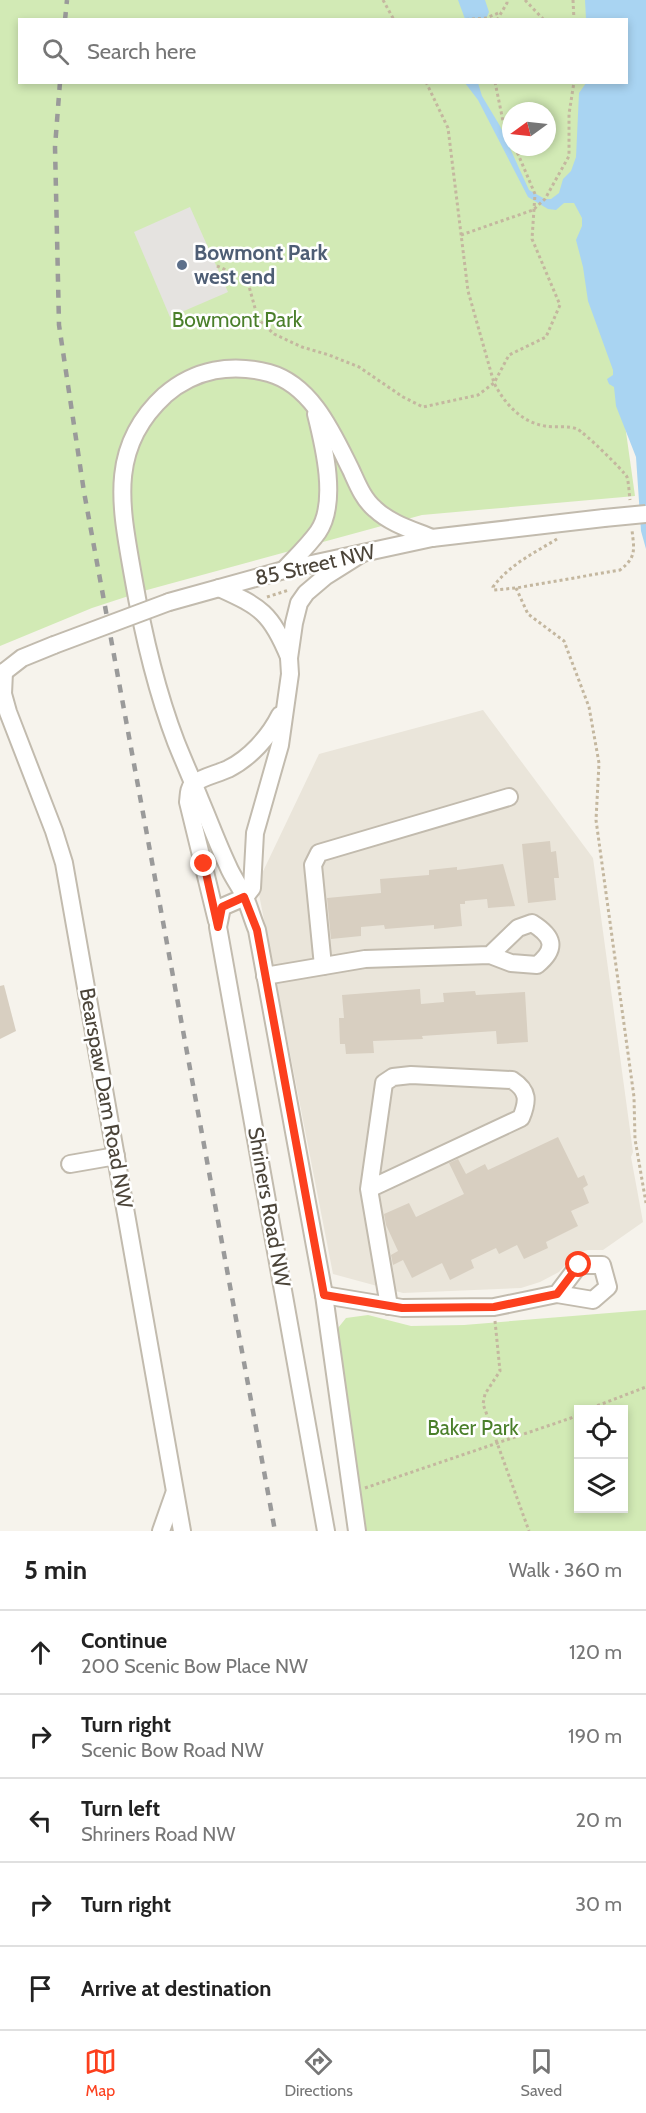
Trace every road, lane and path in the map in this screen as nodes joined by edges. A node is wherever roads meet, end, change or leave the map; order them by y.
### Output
1 (383, 0) edge
2 (507, 0) edge
3 (525, 0) edge
4 (573, 0) edge
5 (501, 12) junction
6 (393, 18) edge
7 (486, 18) edge
8 (498, 18) edge
9 (542, 18) edge
10 (574, 18) edge
11 (427, 84) edge
12 (495, 84) edge
13 (574, 84) edge
14 (502, 112) edge
15 (519, 156) edge
16 (533, 210) junction
17 (461, 235) junction
18 (217, 266) dead end
19 (494, 383) junction
20 (314, 407) junction
21 (630, 506) dead end
22 (646, 514) edge
23 (632, 530) dead end
24 (432, 538) junction
25 (548, 538) dead end
26 (361, 554) junction
27 (284, 570) junction
28 (297, 587) dead end
29 (219, 588) junction
30 (516, 588) junction
31 (261, 602) dead end
32 (289, 658) junction
33 (2, 673) edge
34 (285, 707) junction
35 (194, 784) junction
36 (509, 797) dead end
37 (244, 897) junction
38 (218, 927) junction
39 (490, 955) dead end
40 (323, 966) junction
41 (265, 976) junction
42 (116, 1156) junction
43 (70, 1164) dead end
44 (369, 1190) junction
45 (646, 1203) edge
46 (557, 1294) dead end
47 (324, 1295) junction
48 (389, 1306) junction
49 (494, 1307) junction
50 (646, 1387) edge
51 (599, 1405) edge
52 (574, 1416) edge
53 (497, 1442) junction
54 (176, 1490) junction
55 (352, 1492) junction
56 (161, 1531) edge
57 (182, 1531) edge
58 (326, 1531) edge
59 (357, 1531) edge
60 (530, 1531) edge

1 - 6 path
2 - 5 path
3 - 9 path
4 - 10 path
5 - 7 path
5 - 8 path
11 - 17 path
12 - 14 path
13 - 16 path
15 - 16 path
16 - 17 path
16 - 19 path
17 - 19 path
18 - 19 path
19 - 21 path
20 - 24 street
20 - 27 street
20 - 35 street
22 - 24 street, 85 Street NW, bridge
23 - 30 path
24 - 26 street, 85 Street NW
25 - 30 path
26 - 27 street, 85 Street NW
26 - 32 street
27 - 29 street, 85 Street NW
28 - 31 path
29 - 32 street
29 - 33 street, 85 Street NW, bridge
30 - 45 path
32 - 34 street
33 - 42 street, Bearspaw Dam Road NW
34 - 35 street
34 - 37 street
35 - 37 street
35 - 38 street, Shriners Road NW
36 - 40 street
37 - 38 street
37 - 41 street
38 - 58 street, Shriners Road NW
39 - 40 street
40 - 41 street
41 - 47 street
42 - 43 street
42 - 54 street, Bearspaw Dam Road NW
44 - 44 street
44 - 48 street
46 - 49 street
47 - 48 street
47 - 55 street
48 - 49 street
49 - 53 path
50 - 51 path
52 - 53 path
53 - 55 path
53 - 60 path
54 - 56 street
54 - 57 street, Bearspaw Dam Road NW
55 - 59 street

